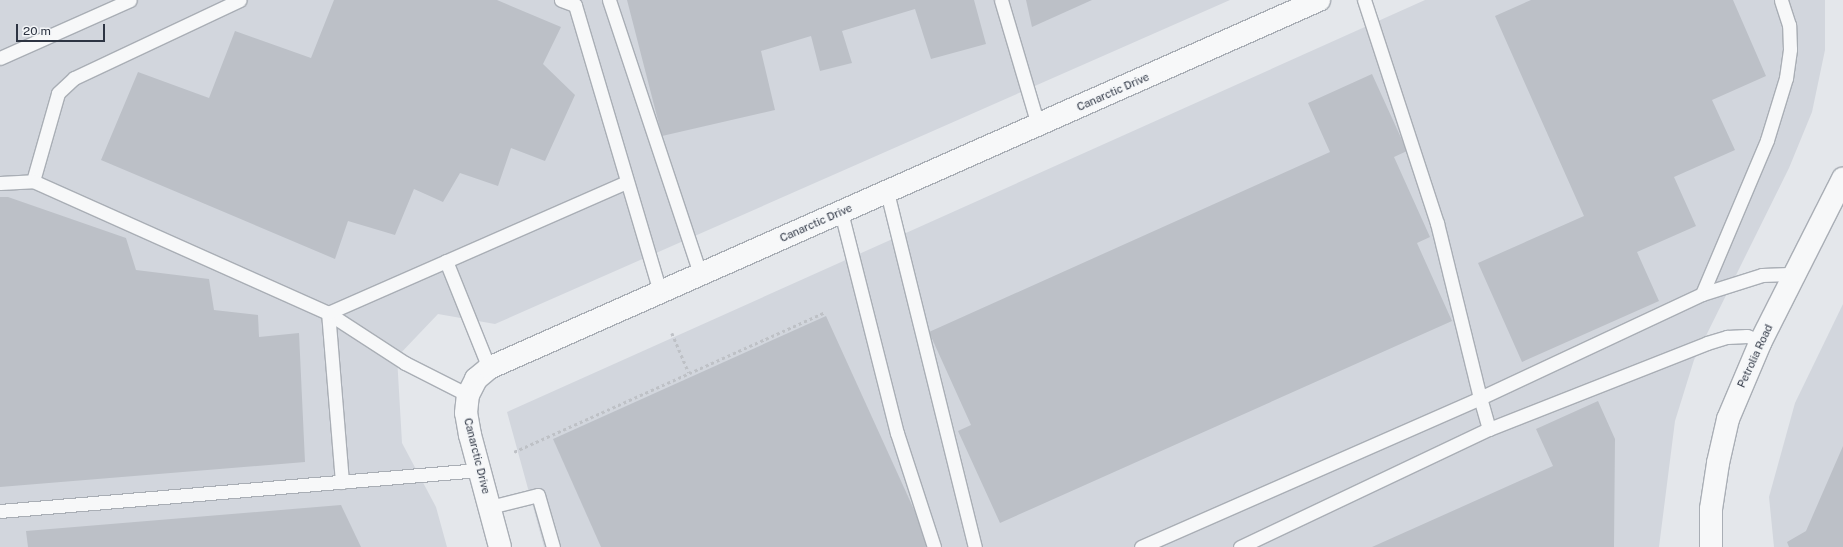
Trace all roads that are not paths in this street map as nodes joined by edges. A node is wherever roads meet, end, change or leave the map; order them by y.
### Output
1 (130, 0) edge
2 (240, 0) edge
3 (561, 0) edge
4 (609, 0) edge
5 (1001, 0) edge
6 (1319, 0) edge
7 (1364, 0) edge
8 (1781, 0) edge
9 (0, 58) edge
10 (1038, 125) junction
11 (1843, 179) edge
12 (33, 181) junction
13 (626, 182) junction
14 (0, 183) edge
15 (887, 192) junction
16 (841, 212) junction
17 (446, 261) junction
18 (700, 274) junction
19 (1796, 274) junction
20 (660, 292) junction
21 (1702, 294) junction
22 (328, 312) junction
23 (1761, 341) junction
24 (489, 368) junction
25 (468, 395) junction
26 (1480, 398) junction
27 (1489, 429) junction
28 (480, 470) junction
29 (342, 482) junction
30 (490, 507) junction
31 (0, 511) edge
32 (500, 547) edge
33 (553, 547) edge
34 (934, 547) edge
35 (975, 547) edge
36 (1141, 547) edge
37 (1240, 547) edge
38 (1712, 547) edge

1 - 9 lane
2 - 12 lane
3 - 13 lane
4 - 18 lane
5 - 10 lane
6 - 10 street, Canarctic Drive
7 - 26 lane
8 - 21 lane
10 - 15 street, Canarctic Drive
11 - 19 street, Petrolia Road
12 - 14 lane
12 - 22 lane
13 - 17 lane
13 - 20 lane
15 - 16 street, Canarctic Drive
15 - 35 lane
16 - 18 street, Canarctic Drive
16 - 34 lane
17 - 22 lane
17 - 24 lane
18 - 20 street, Canarctic Drive
19 - 21 lane
19 - 23 street, Petrolia Road
20 - 24 street, Canarctic Drive
21 - 26 lane
22 - 25 lane
22 - 29 lane
23 - 27 lane
23 - 38 street, Petrolia Road
24 - 25 street, Canarctic Drive
25 - 28 street, Canarctic Drive
26 - 27 lane
26 - 36 lane
27 - 37 lane
28 - 29 lane
28 - 30 street, Canarctic Drive
29 - 31 lane
30 - 32 street, Canarctic Drive
30 - 33 lane

